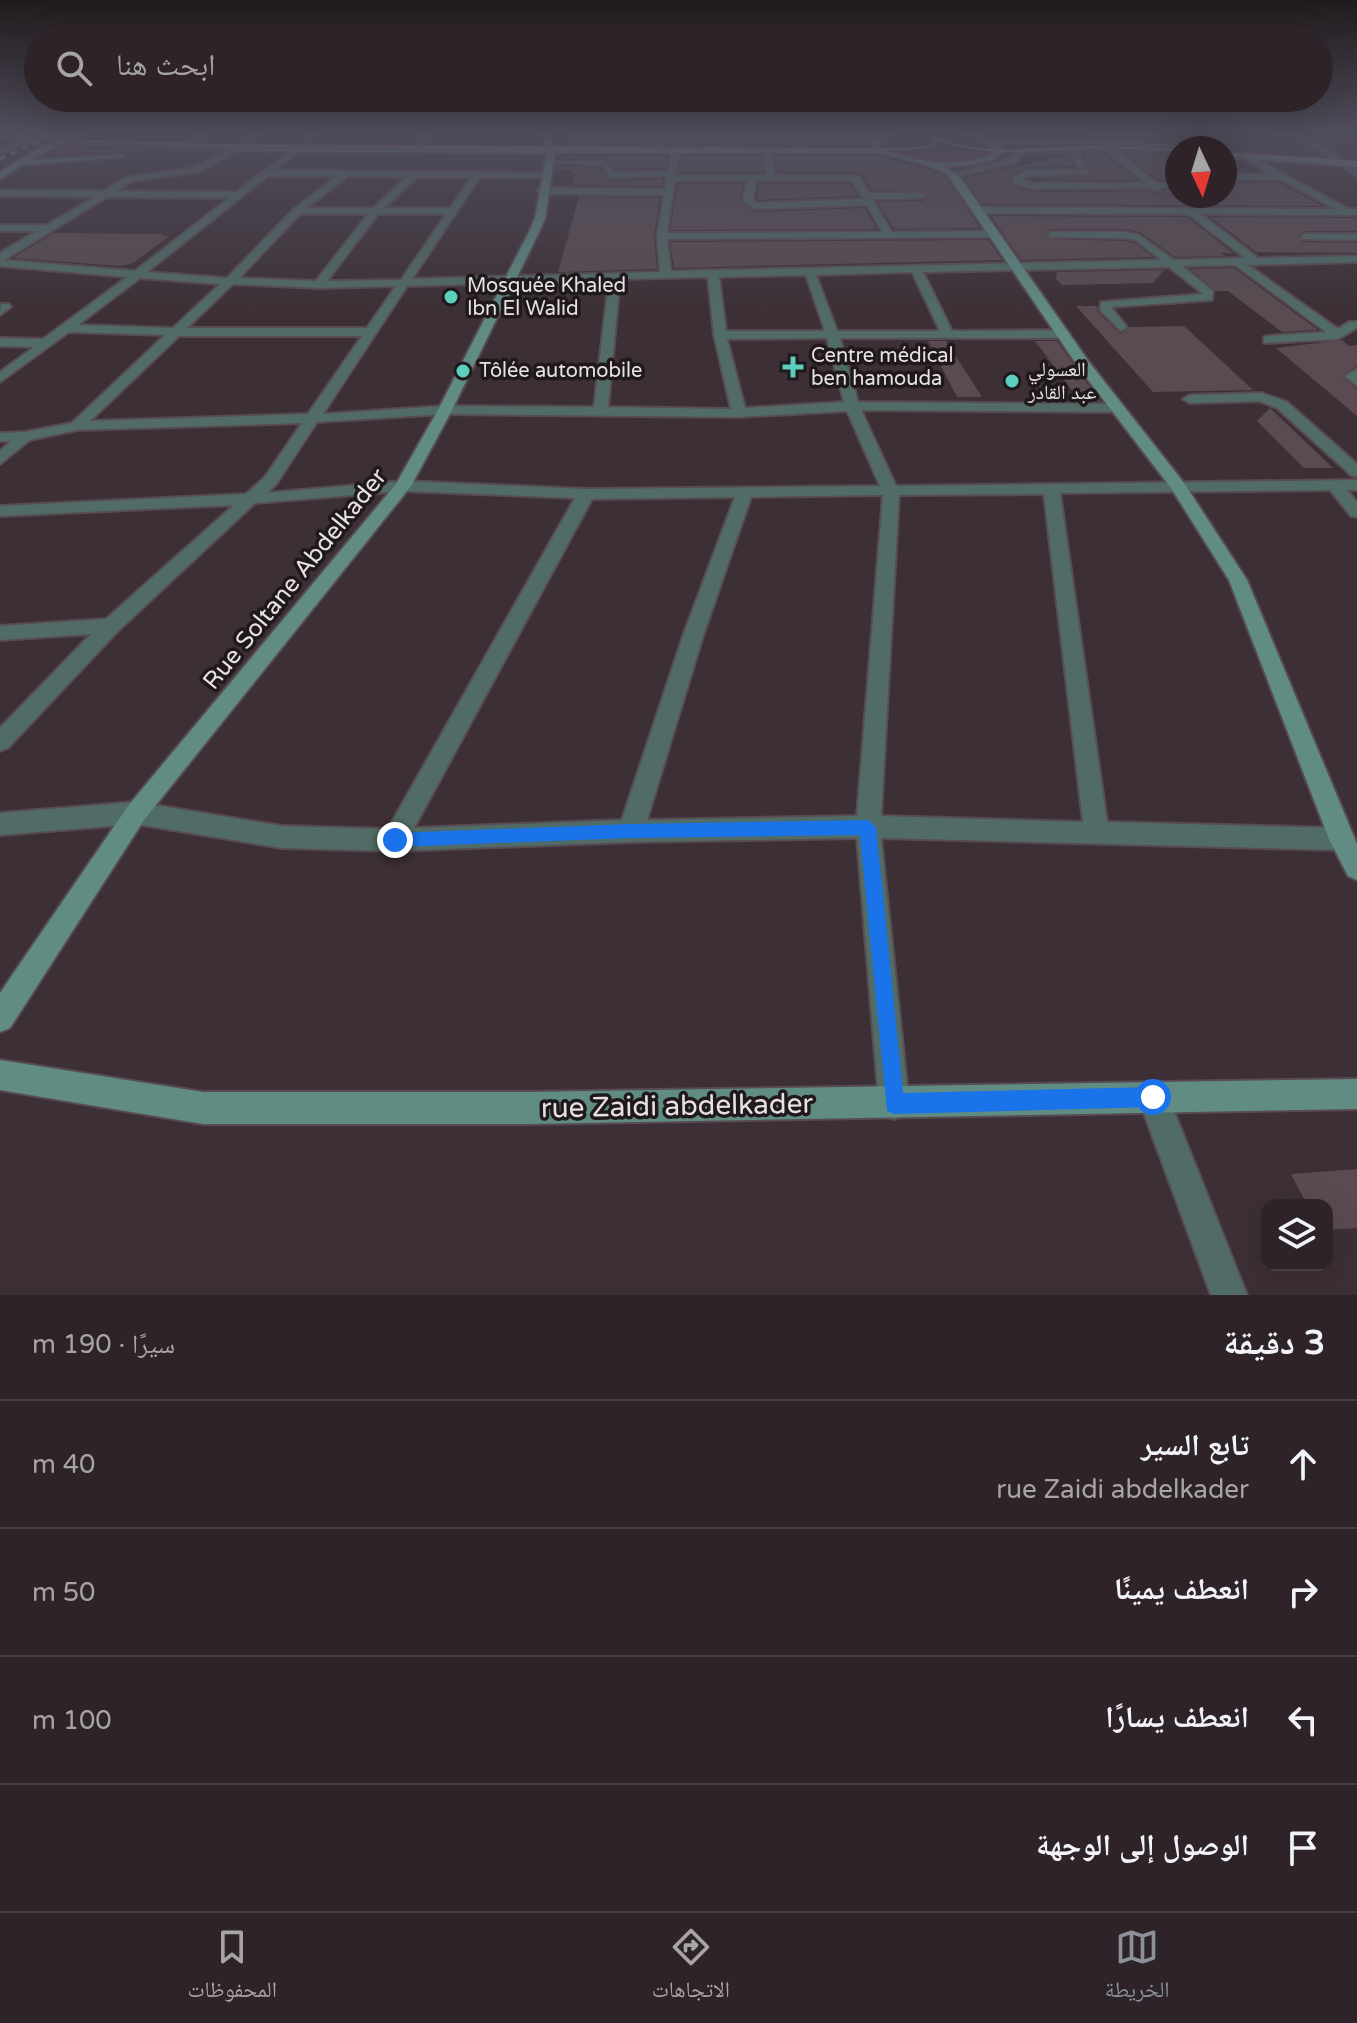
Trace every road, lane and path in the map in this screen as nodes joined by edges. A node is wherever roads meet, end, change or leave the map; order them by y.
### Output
1 (46, 193) edge
2 (320, 193) edge
3 (394, 193) edge
4 (463, 193) edge
5 (542, 193) edge
6 (671, 193) edge
7 (749, 193) edge
8 (865, 193) edge
9 (968, 193) edge
10 (1166, 193) edge
11 (1311, 193) edge
12 (106, 194) junction
13 (237, 195) joint
14 (923, 195) dead end
15 (868, 199) junction
16 (1357, 205) edge
17 (1207, 209) junction
18 (1335, 209) junction
19 (977, 210) junction
20 (1189, 210) junction
21 (297, 211) junction
22 (451, 211) junction
23 (374, 212) junction
24 (1352, 212) edge
25 (1357, 226) edge
26 (0, 228) edge
27 (50, 228) junction
28 (888, 234) junction
29 (994, 234) junction
30 (804, 235) junction
31 (1053, 235) dead end
32 (662, 236) junction
33 (1306, 237) dead end
34 (1357, 237) edge
35 (808, 250) dead end
36 (1357, 259) edge
37 (0, 261) edge
38 (1258, 263) junction
39 (1279, 263) junction
40 (1174, 264) junction
41 (1240, 264) junction
42 (1016, 267) junction
43 (915, 268) junction
44 (810, 272) junction
45 (138, 274) junction
46 (666, 275) junction
47 (713, 275) junction
48 (615, 276) junction
49 (509, 280) junction
50 (230, 281) junction
51 (401, 283) junction
52 (319, 285) junction
53 (1356, 325) edge
54 (1121, 327) dead end
55 (65, 328) junction
56 (178, 332) junction
57 (371, 332) junction
58 (832, 333) junction
59 (947, 333) junction
60 (1064, 334) junction
61 (720, 335) junction
62 (1338, 335) junction
63 (1268, 340) dead end
64 (0, 342) edge
65 (44, 343) junction
66 (1357, 373) edge
67 (0, 378) edge
68 (1357, 382) edge
69 (1190, 399) dead end
70 (852, 406) junction
71 (1118, 408) junction
72 (445, 410) junction
73 (601, 410) junction
74 (739, 413) junction
75 (314, 417) junction
76 (77, 426) junction
77 (25, 436) junction
78 (0, 437) edge
79 (0, 459) edge
80 (1357, 472) edge
81 (1357, 485) edge
82 (403, 486) junction
83 (1178, 486) junction
84 (1335, 486) junction
85 (1051, 488) junction
86 (745, 491) junction
87 (891, 492) junction
88 (586, 494) junction
89 (248, 499) junction
90 (0, 511) edge
91 (1357, 512) edge
92 (111, 626) junction
93 (0, 633) edge
94 (0, 742) edge
95 (136, 813) junction
96 (0, 824) edge
97 (868, 827) junction
98 (631, 831) junction
99 (1096, 831) junction
100 (1341, 839) junction
101 (395, 840) junction
102 (1357, 868) edge
103 (0, 1018) edge
104 (0, 1075) edge
105 (1357, 1094) edge
106 (1153, 1097) junction
107 (894, 1104) junction
108 (1229, 1295) edge

1 - 12 street
2 - 21 street
3 - 23 street
4 - 22 street
5 - 49 main road, Rue Soltane Abdelkader
6 - 32 street
7 - 15 street
8 - 15 street
9 - 19 main road
10 - 20 street
11 - 18 street
12 - 13 street
12 - 27 street
13 - 45 street
14 - 15 street
15 - 28 street
16 - 18 street
17 - 18 street
17 - 20 street
17 - 39 street
18 - 24 street
18 - 25 street
19 - 20 street
19 - 29 main road
20 - 38 street
21 - 23 street
21 - 50 street
22 - 23 street
22 - 51 street
23 - 52 street
26 - 27 street
27 - 37 street
28 - 29 street
28 - 30 street
29 - 42 main road
30 - 32 street
30 - 35 street
31 - 40 street
32 - 46 street
33 - 34 street
36 - 39 street
37 - 45 street
38 - 39 street
38 - 41 street
40 - 41 street
40 - 42 street
40 - 54 street
41 - 62 street
42 - 43 street
42 - 60 main road
43 - 44 street
43 - 59 street
44 - 47 street
44 - 58 street
45 - 50 street
45 - 55 street
46 - 47 street
46 - 48 street
47 - 61 street
48 - 49 street
48 - 73 street
49 - 51 street
49 - 72 main road, Rue Soltane Abdelkader
50 - 52 street
50 - 56 street
51 - 52 street
51 - 57 street
53 - 62 street
55 - 56 street
55 - 65 street
56 - 57 street
56 - 76 street
57 - 75 street
58 - 59 street
58 - 61 street
58 - 70 street
59 - 60 street
60 - 71 main road
61 - 74 street
62 - 63 street
64 - 65 street
65 - 67 street
66 - 68 street
69 - 80 street
70 - 71 street
70 - 74 street
70 - 87 street
71 - 83 main road
72 - 73 street
72 - 75 street
72 - 82 main road, Rue Soltane Abdelkader
73 - 74 street
75 - 76 street
75 - 89 street
76 - 77 street
77 - 78 street
77 - 79 street
81 - 84 street
82 - 88 street
82 - 89 street
82 - 95 main road, Rue Soltane Abdelkader
83 - 84 street
83 - 85 street
83 - 100 main road
84 - 91 street
85 - 87 street
85 - 99 street
86 - 87 street
86 - 88 street
86 - 98 street
87 - 97 street
88 - 101 street
89 - 90 street
89 - 92 street
92 - 93 street
92 - 94 street
95 - 96 street
95 - 101 street
95 - 103 main road, Rue Soltane Abdelkader
97 - 98 street
97 - 99 street
97 - 107 street
98 - 101 street
99 - 100 street
100 - 102 main road
104 - 107 main road, rue Zaidi abdelkader
105 - 106 main road, rue Zaidi abdelkader
106 - 107 main road, rue Zaidi abdelkader
106 - 108 street

